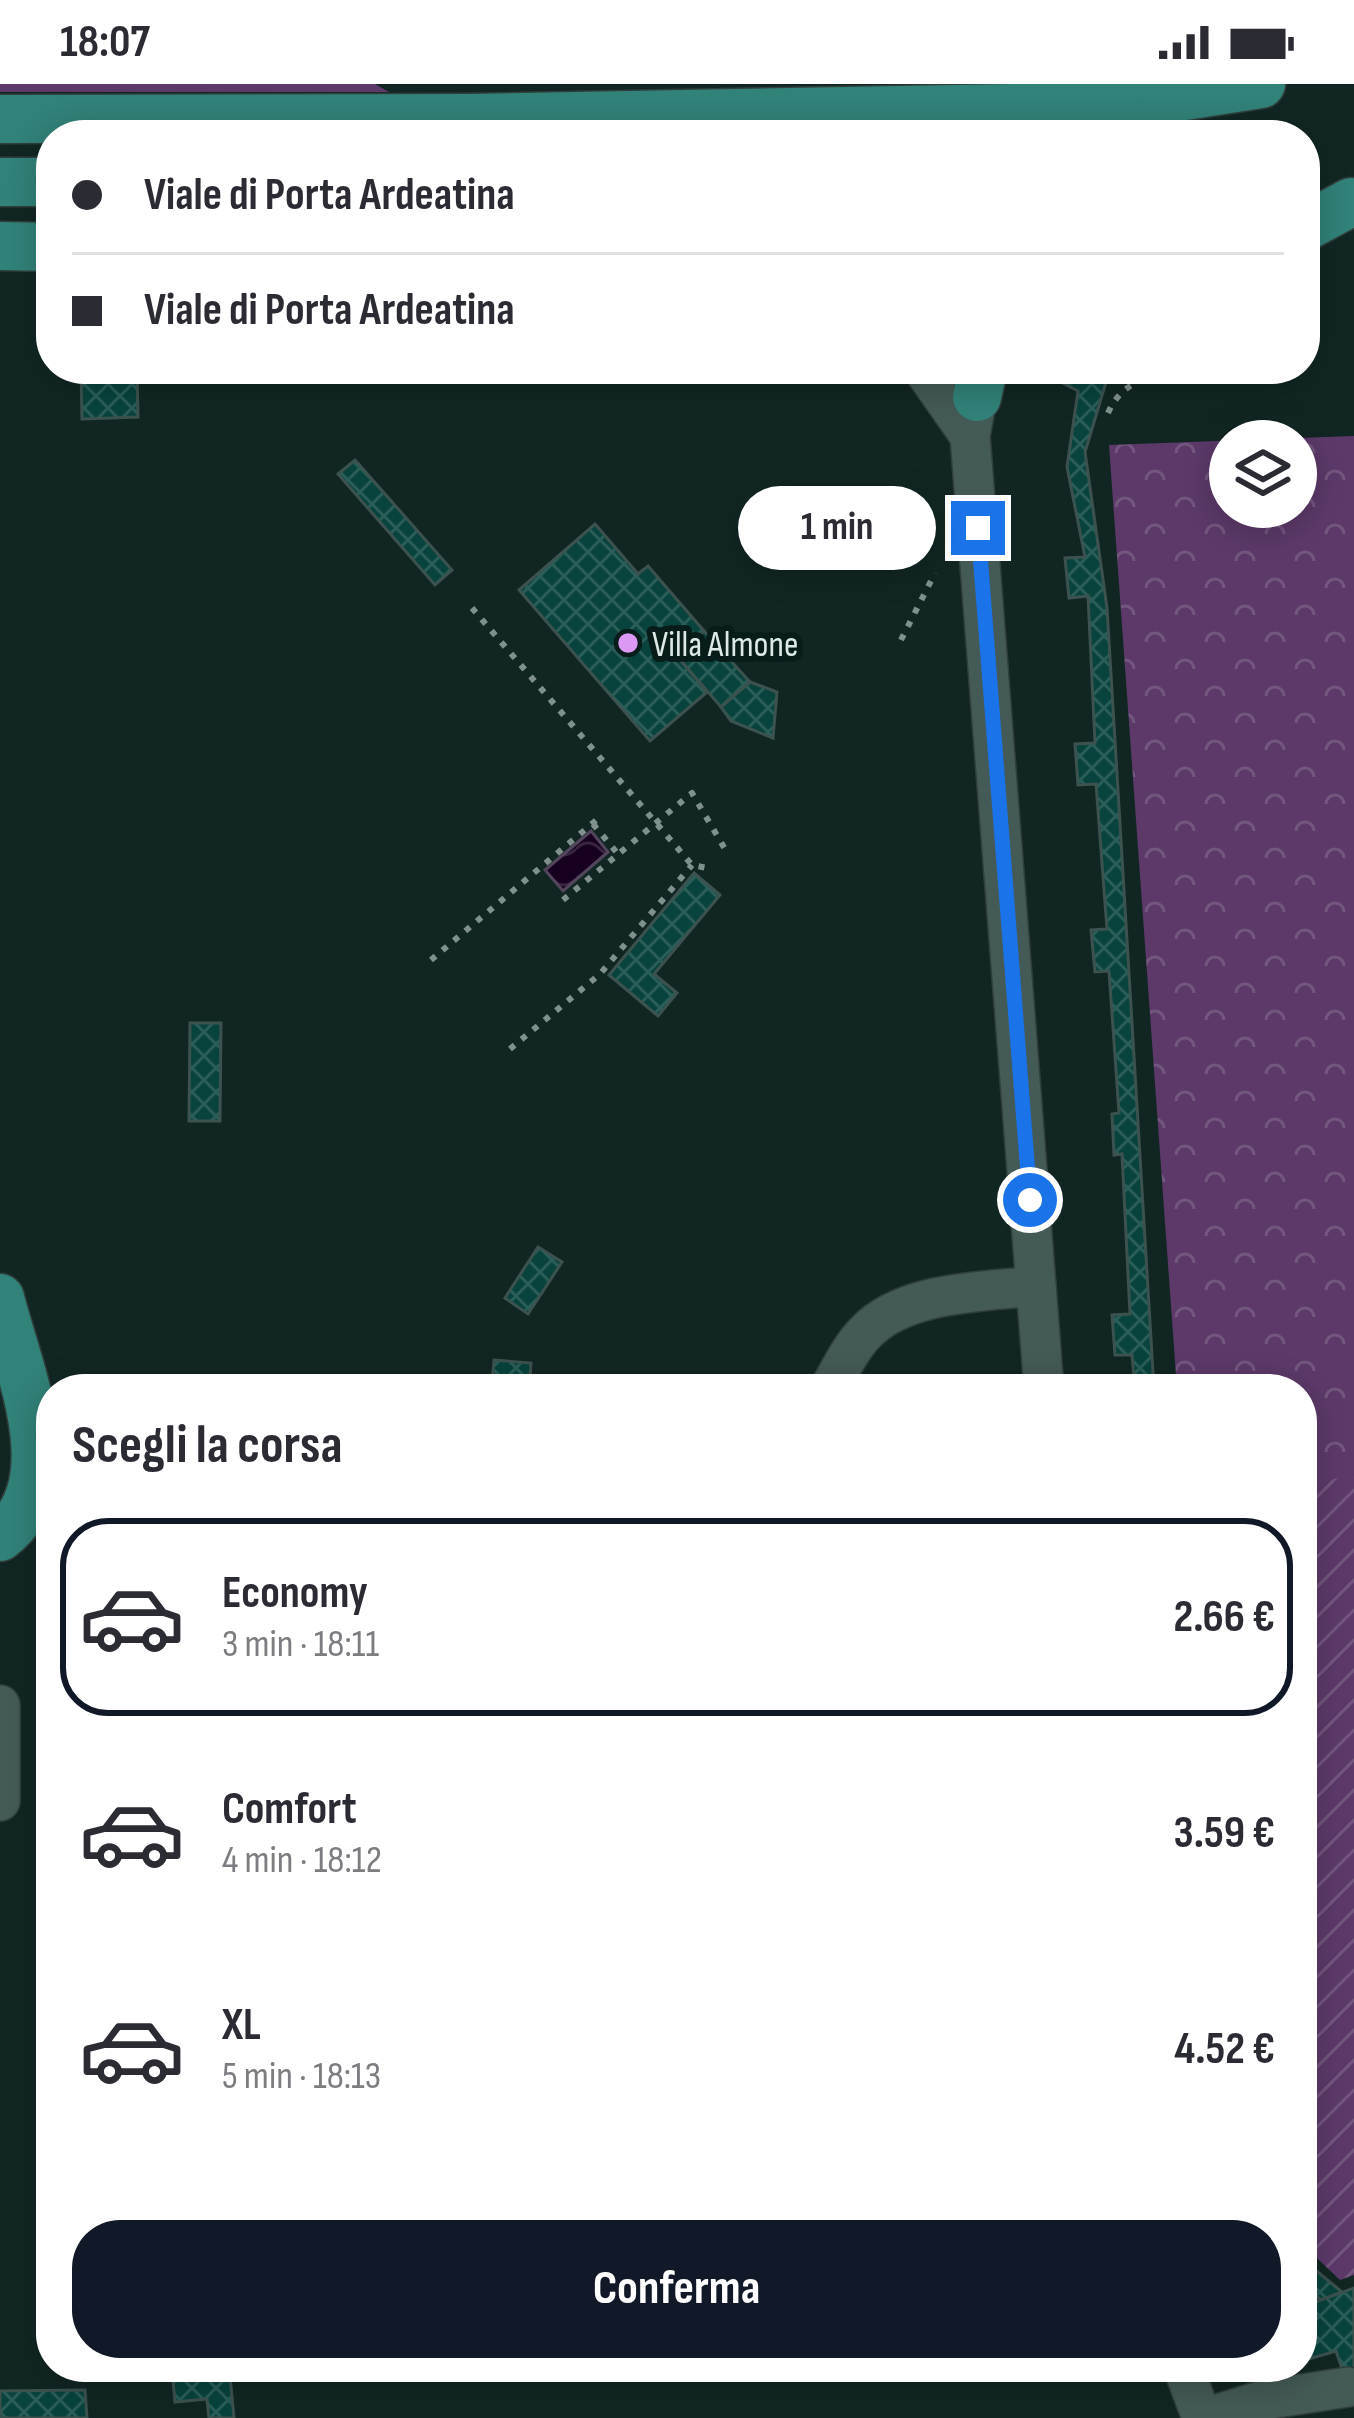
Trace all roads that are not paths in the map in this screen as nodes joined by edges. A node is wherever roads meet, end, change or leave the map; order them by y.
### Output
1 (401, 84) edge
2 (1261, 84) edge
3 (639, 100) edge
4 (966, 109) edge
5 (470, 118) junction
6 (0, 119) edge
7 (0, 182) edge
8 (36, 182) edge
9 (0, 246) edge
10 (36, 247) edge
11 (975, 393) edge
12 (1036, 1286) junction
13 (0, 1298) edge
14 (839, 1374) edge
15 (1043, 1374) edge
16 (0, 1537) edge
17 (0, 1708) edge
18 (0, 1802) edge
19 (1189, 2382) edge
20 (1203, 2418) edge
21 (1304, 2418) edge

1 - 5 main road
2 - 4 main road
3 - 4 main road
3 - 5 main road
5 - 6 main road
7 - 8 main road
9 - 10 main road
11 - 12 street
12 - 14 street
12 - 15 street
13 - 16 main road
17 - 18 street
19 - 20 street
20 - 21 street

